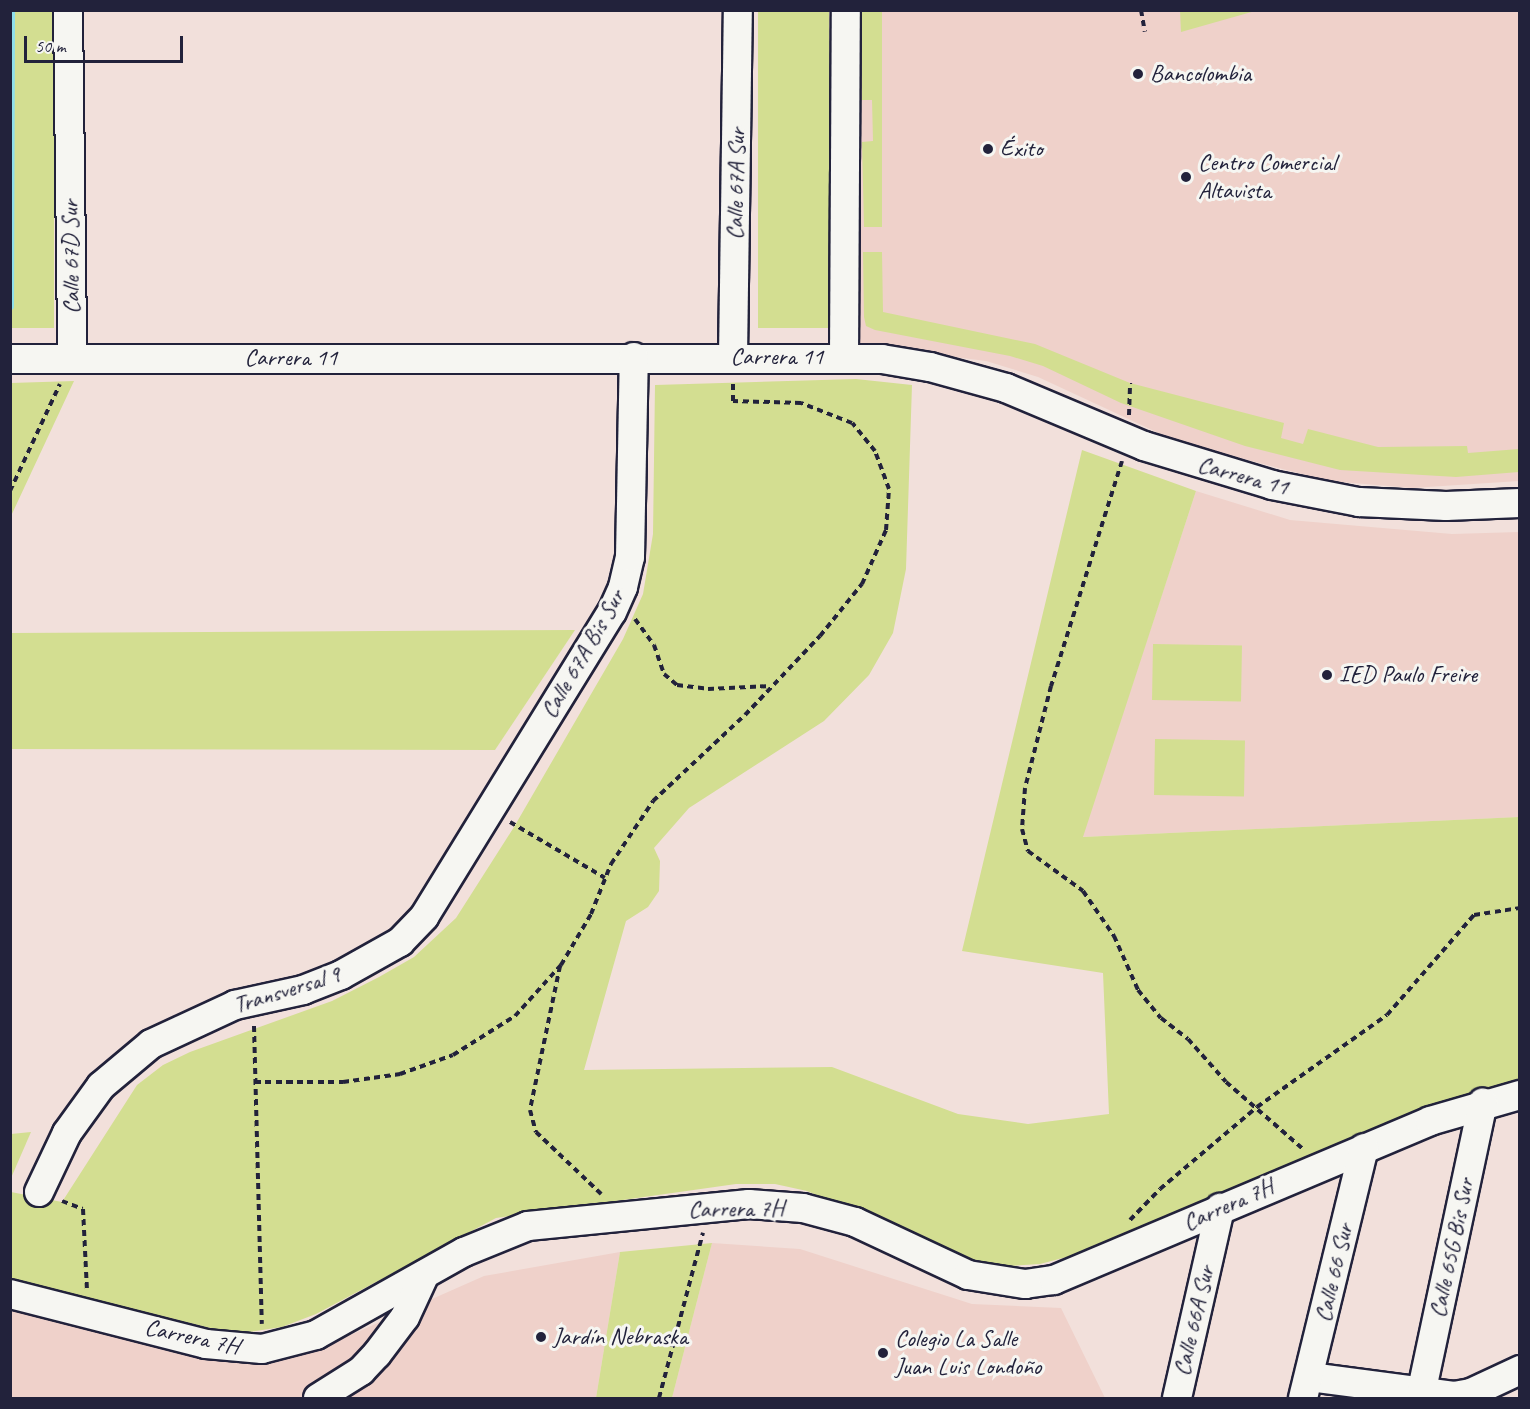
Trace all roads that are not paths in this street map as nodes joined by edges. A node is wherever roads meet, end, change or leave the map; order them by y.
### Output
1 (68, 10) edge
2 (738, 10) edge
3 (846, 10) edge
4 (634, 357) junction
5 (733, 357) junction
6 (843, 357) junction
7 (10, 359) edge
8 (72, 359) junction
9 (1520, 503) edge
10 (424, 917) joint
11 (1520, 1095) edge
12 (1484, 1102) junction
13 (1364, 1148) junction
14 (39, 1192) road end
15 (1220, 1208) junction
16 (426, 1274) junction
17 (10, 1294) edge
18 (1520, 1370) edge
19 (1306, 1388) edge
20 (1421, 1394) junction
21 (318, 1398) edge
22 (1177, 1398) edge

1 - 8 street, Calle 67D Sur
2 - 5 street, Calle 67A Sur
3 - 6 street
4 - 5 street, Carrera 11
4 - 8 street, Carrera 11
4 - 10 street, Calle 67A Bis Sur
5 - 6 street, Carrera 11
6 - 9 street, Carrera 11
7 - 8 street, Carrera 11
10 - 14 street, Transversal 9
11 - 12 street, Carrera 7H
12 - 13 street, Carrera 7H
12 - 20 street, Calle 65G Bis Sur
13 - 15 street, Carrera 7H
13 - 19 street, Calle 66 Sur
15 - 16 street, Carrera 7H
15 - 22 street, Calle 66A Sur
16 - 17 street, Carrera 7H
16 - 21 street
18 - 20 street
19 - 20 street

